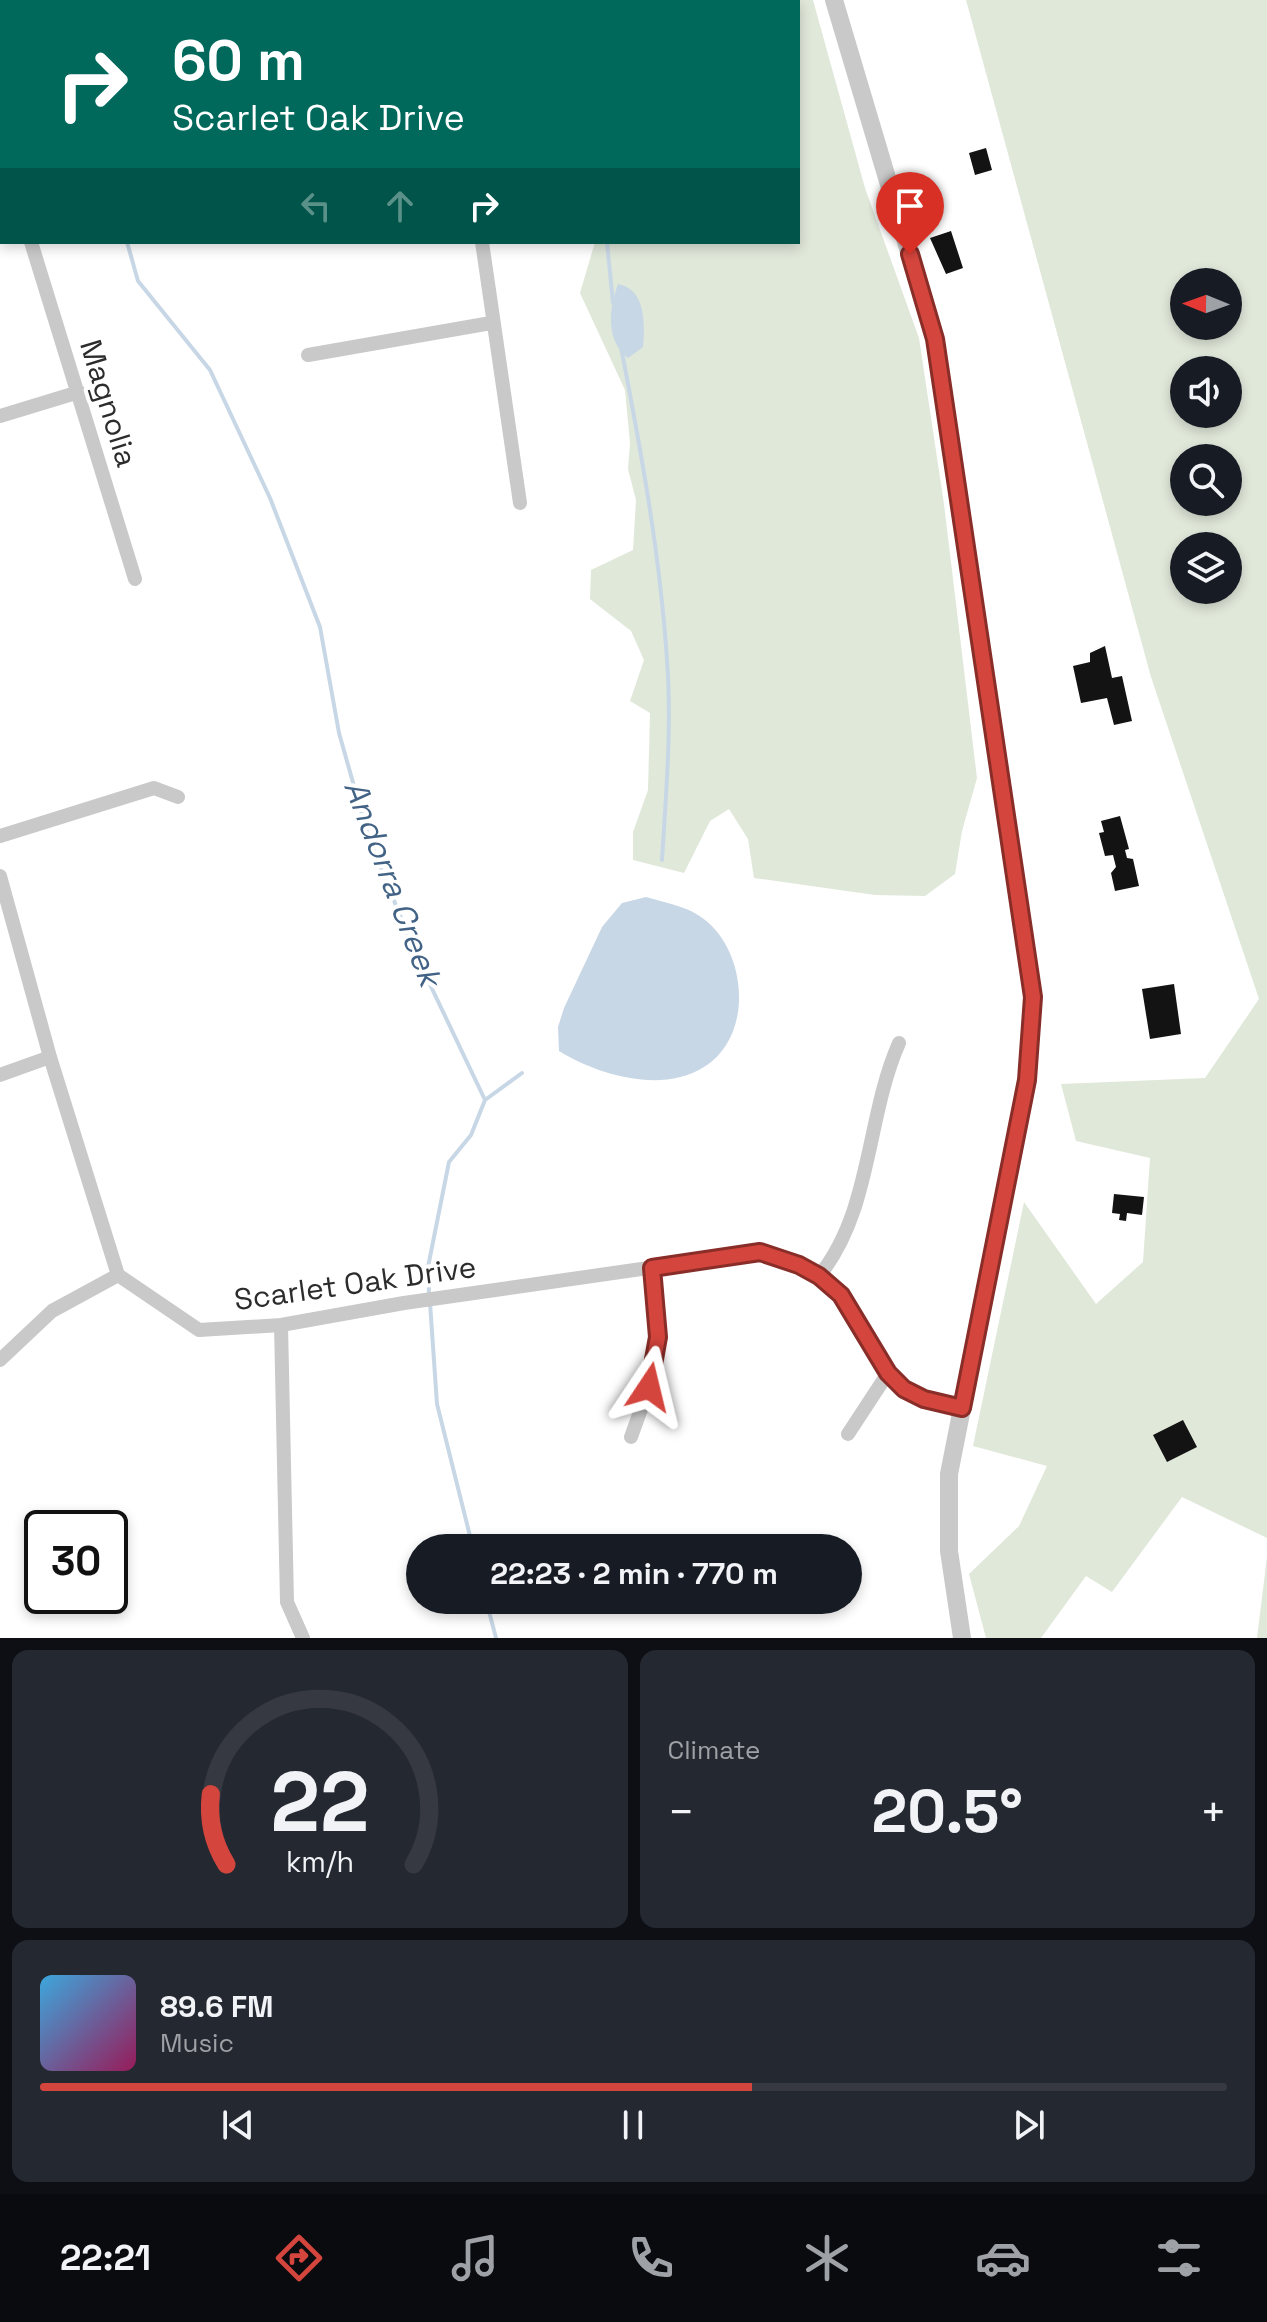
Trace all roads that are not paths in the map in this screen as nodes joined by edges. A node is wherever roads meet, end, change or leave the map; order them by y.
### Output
1 (834, 0) edge
2 (32, 244) edge
3 (482, 244) edge
4 (491, 323) junction
5 (308, 355) dead end
6 (79, 392) junction
7 (0, 416) edge
8 (520, 503) dead end
9 (135, 579) dead end
10 (178, 797) dead end
11 (0, 836) edge
12 (0, 876) edge
13 (899, 1043) dead end
14 (50, 1057) junction
15 (0, 1075) edge
16 (652, 1268) junction
17 (118, 1275) junction
18 (819, 1276) junction
19 (281, 1325) junction
20 (0, 1360) edge
21 (888, 1373) junction
22 (962, 1408) junction
23 (848, 1434) dead end
24 (631, 1437) dead end
25 (303, 1638) edge
26 (962, 1638) edge

1 - 22 street
2 - 6 street, Magnolia
3 - 4 street
4 - 5 street
4 - 8 street
6 - 7 street
6 - 9 street, Magnolia
10 - 11 street
12 - 14 street
13 - 18 street
14 - 15 street
14 - 17 street
16 - 18 street, Scarlet Oak Drive
16 - 19 street, Scarlet Oak Drive
16 - 24 street
17 - 19 street, Scarlet Oak Drive
17 - 20 street
18 - 21 street, Scarlet Oak Drive
19 - 25 street
21 - 22 street, Scarlet Oak Drive
21 - 23 street
22 - 26 street

